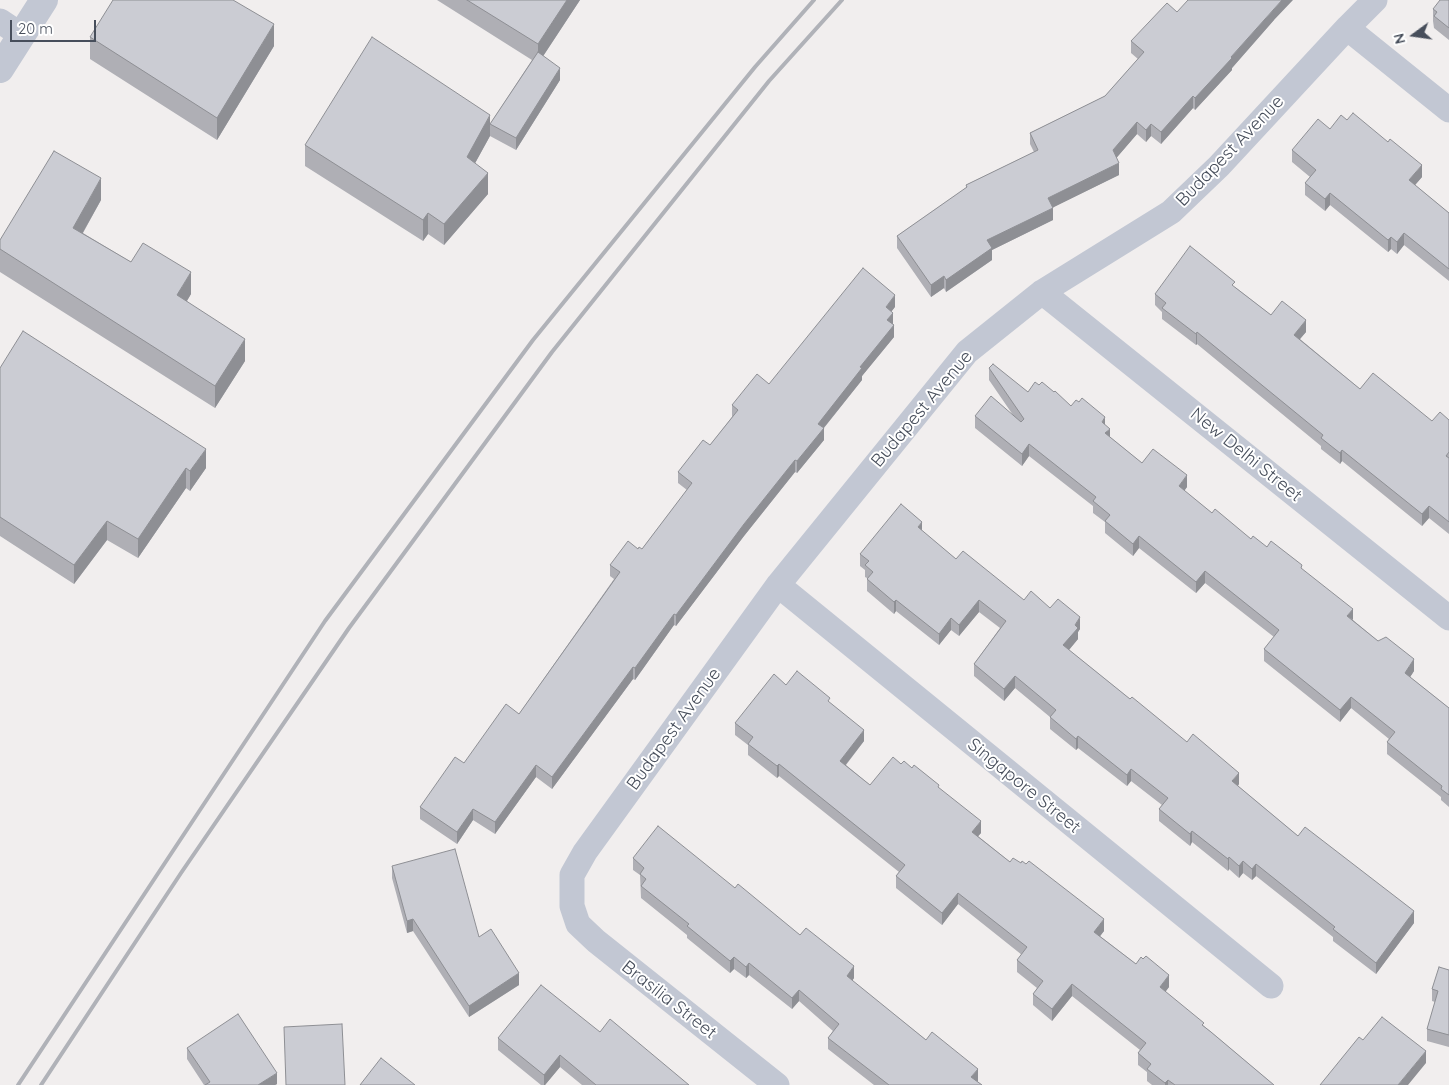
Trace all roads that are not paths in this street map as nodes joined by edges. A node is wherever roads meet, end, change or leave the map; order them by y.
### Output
1 (44, 0) edge
2 (1375, 0) edge
3 (11, 28) edge
4 (1347, 28) junction
5 (0, 69) edge
6 (1449, 110) edge
7 (1042, 292) junction
8 (778, 585) junction
9 (1449, 618) edge
10 (572, 906) joint
11 (1271, 986) dead end
12 (777, 1085) edge

1 - 3 street
2 - 4 street, Budapest Avenue
3 - 5 street
4 - 6 street
4 - 7 street, Budapest Avenue
7 - 8 street, Budapest Avenue
7 - 9 street, New Delhi Street
8 - 10 street, Budapest Avenue
8 - 11 street, Singapore Street
10 - 12 street, Brasilia Street

